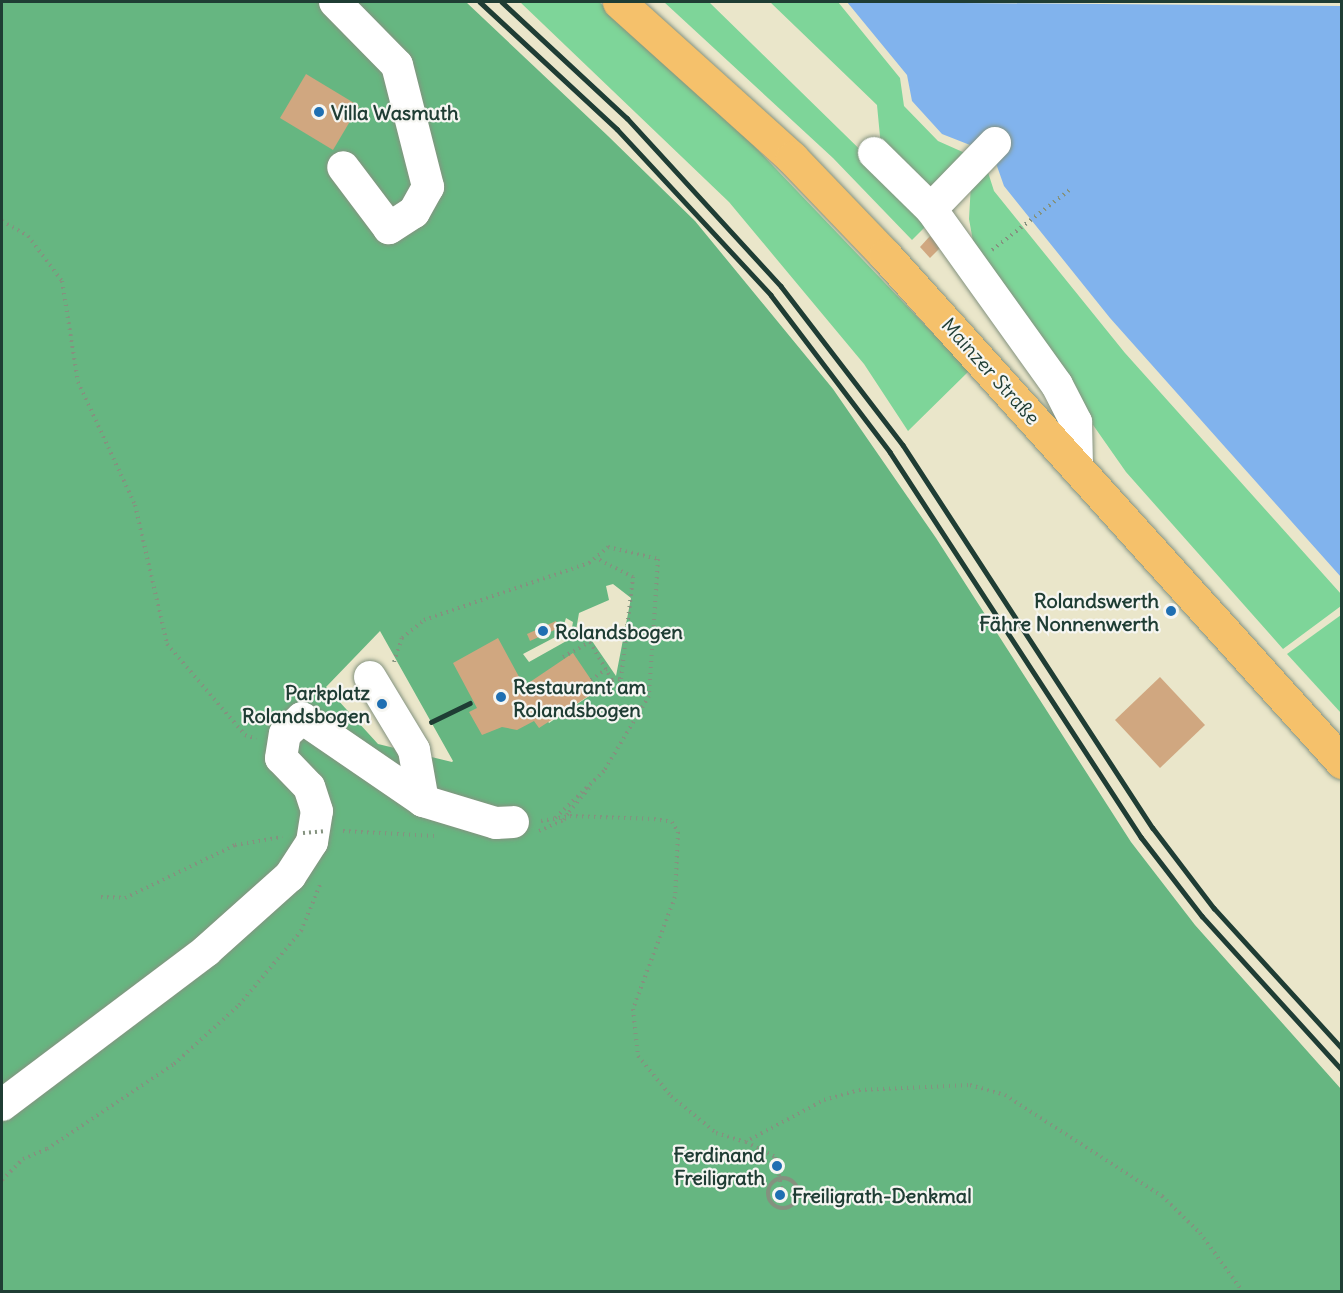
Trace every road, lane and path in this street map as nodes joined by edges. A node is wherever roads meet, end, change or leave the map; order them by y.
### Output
1 (335, 2) edge
2 (619, 2) edge
3 (994, 144) dead end
4 (874, 153) dead end
5 (343, 167) dead end
6 (1072, 188) dead end
7 (931, 209) junction
8 (2, 221) edge
9 (970, 267) junction
10 (1077, 467) junction
11 (598, 559) junction
12 (563, 657) dead end
13 (606, 669) junction
14 (382, 674) joint
15 (591, 680) dead end
16 (282, 749) junction
17 (1341, 762) edge
18 (604, 771) junction
19 (423, 801) junction
20 (513, 822) dead end
21 (336, 823) dead end
22 (558, 826) dead end
23 (335, 830) dead end
24 (324, 831) dead end
25 (323, 878) dead end
26 (101, 897) dead end
27 (2, 1105) edge
28 (745, 1142) junction
29 (782, 1178) junction
30 (2, 1180) edge
31 (782, 1190) dead end
32 (1243, 1292) edge

1 - 5 lane
2 - 10 main road, Mainzer Straße
3 - 7 lane
4 - 7 lane
6 - 9 path
7 - 9 lane
8 - 16 path
9 - 10 lane
10 - 17 main road, Mainzer Straße
11 - 13 path
11 - 14 path
11 - 18 path
12 - 13 path
13 - 15 path
14 - 19 lane
16 - 19 lane
16 - 27 lane
18 - 22 path, bridge
18 - 28 path
19 - 20 lane
21 - 23 path
24 - 26 path, bridge
25 - 30 path
28 - 29 path
28 - 32 path
29 - 29 path
29 - 31 path

